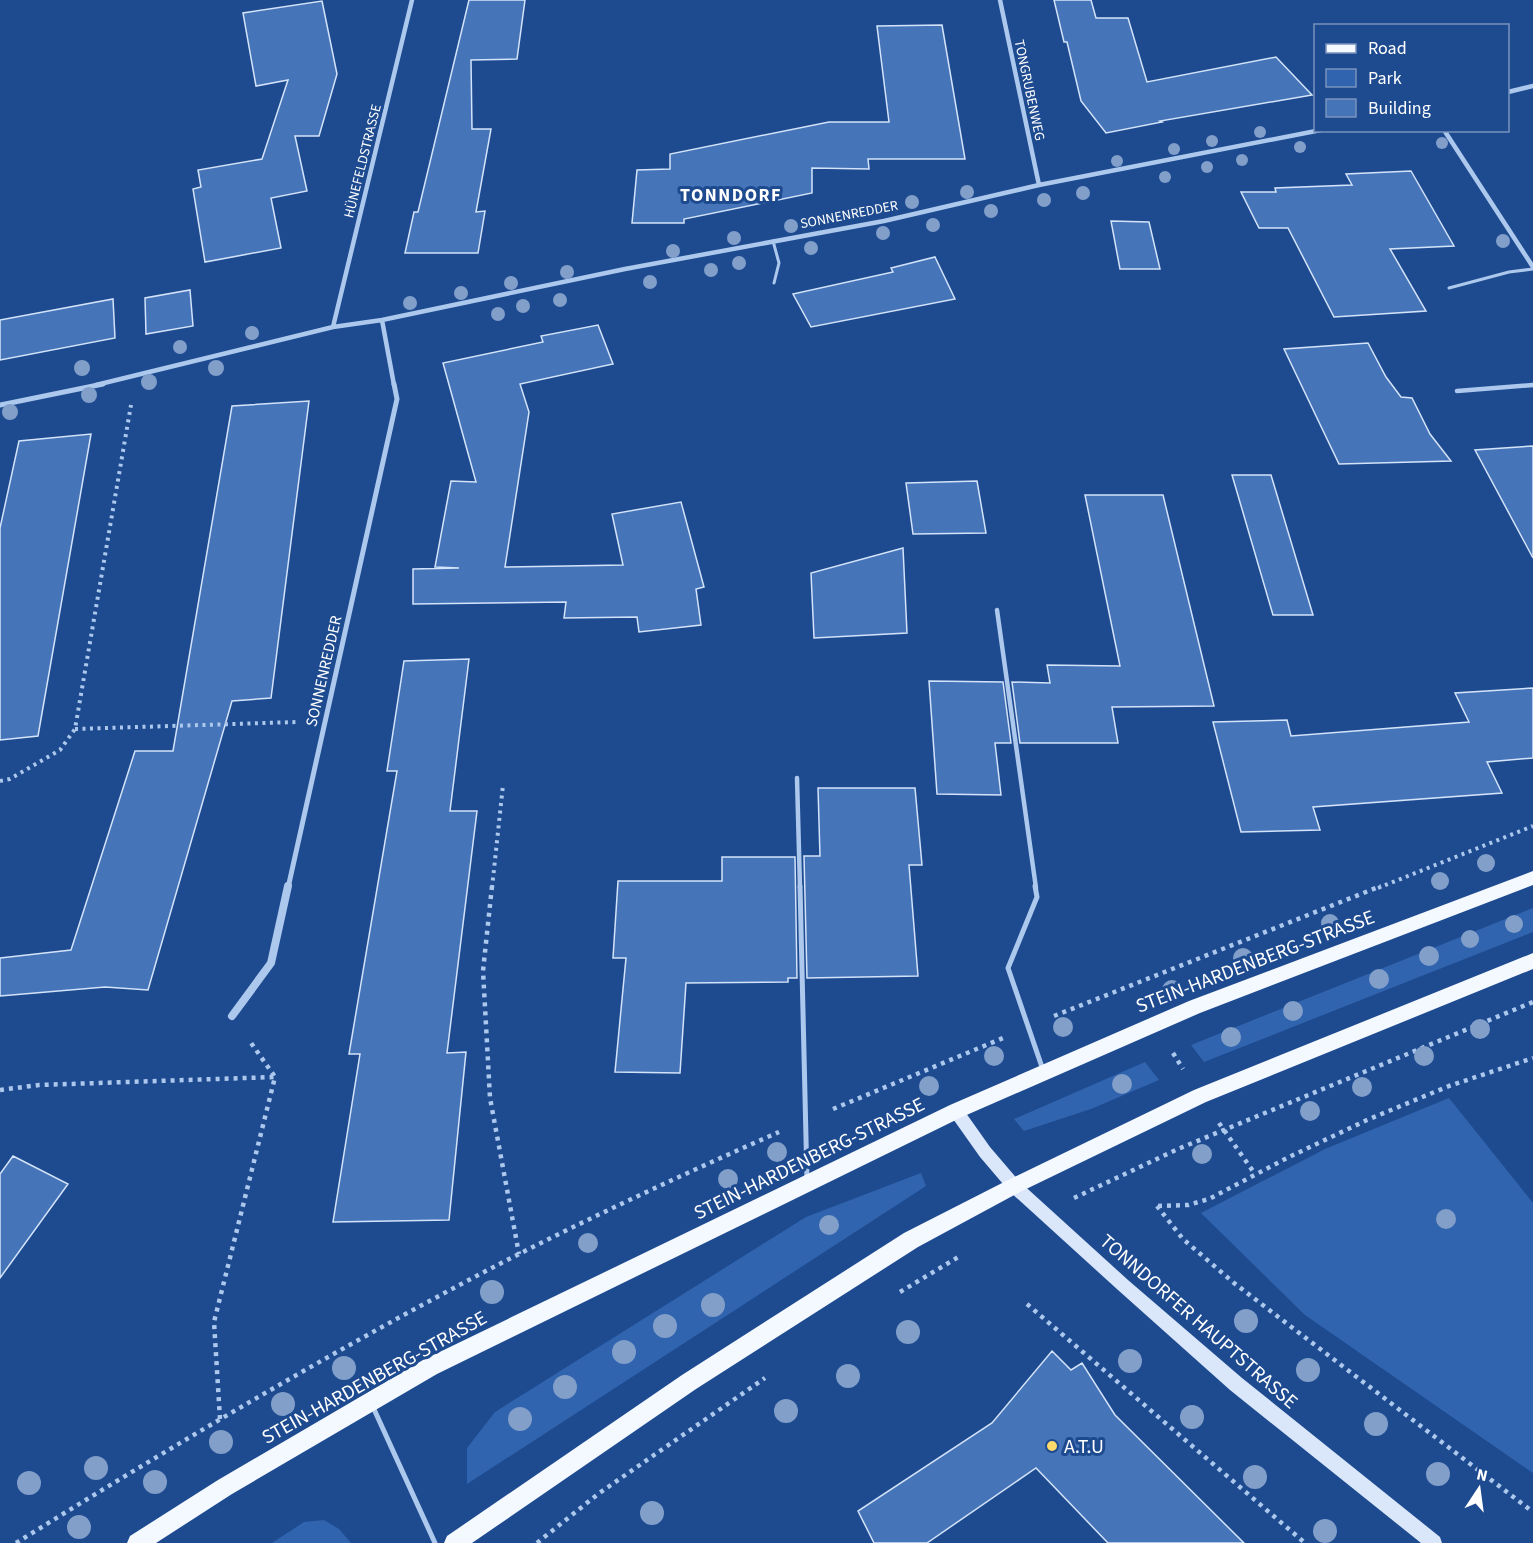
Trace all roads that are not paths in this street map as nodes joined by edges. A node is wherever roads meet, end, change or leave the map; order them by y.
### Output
1 (412, 0) edge
2 (1000, 0) edge
3 (1533, 86) edge
4 (1509, 92) edge
5 (1314, 131) edge
6 (1445, 132) edge
7 (1039, 185) junction
8 (773, 241) junction
9 (1533, 268) edge
10 (774, 283) dead end
11 (1449, 288) dead end
12 (382, 320) junction
13 (333, 327) junction
14 (1533, 385) edge
15 (1457, 390) dead end
16 (0, 405) edge
17 (997, 610) dead end
18 (797, 778) dead end
19 (1533, 878) edge
20 (1533, 961) edge
21 (232, 1016) road end
22 (1044, 1072) junction
23 (956, 1111) junction
24 (807, 1184) junction
25 (1014, 1186) junction
26 (371, 1402) junction
27 (137, 1543) edge
28 (435, 1543) edge
29 (454, 1543) edge
30 (1434, 1543) edge

1 - 13 street, HÜNEFELDSTRASSE
2 - 7 street, TONGRUBENWEG
3 - 4 street
5 - 7 street, SONNENREDDER
6 - 9 street
7 - 8 street, SONNENREDDER
8 - 10 lane
8 - 12 street, SONNENREDDER
9 - 11 lane
12 - 13 street, SONNENREDDER
12 - 21 street, SONNENREDDER
13 - 16 street, SONNENREDDER
14 - 15 lane
17 - 22 lane
18 - 24 lane
19 - 22 main road, STEIN-HARDENBERG-STRASSE
20 - 25 main road
22 - 23 main road, STEIN-HARDENBERG-STRASSE
23 - 24 main road, STEIN-HARDENBERG-STRASSE
23 - 25 main road, TONNDORFER HAUPTSTRASSE
24 - 26 main road, STEIN-HARDENBERG-STRASSE
25 - 29 main road
25 - 30 main road, TONNDORFER HAUPTSTRASSE
26 - 27 main road, STEIN-HARDENBERG-STRASSE
26 - 28 lane

